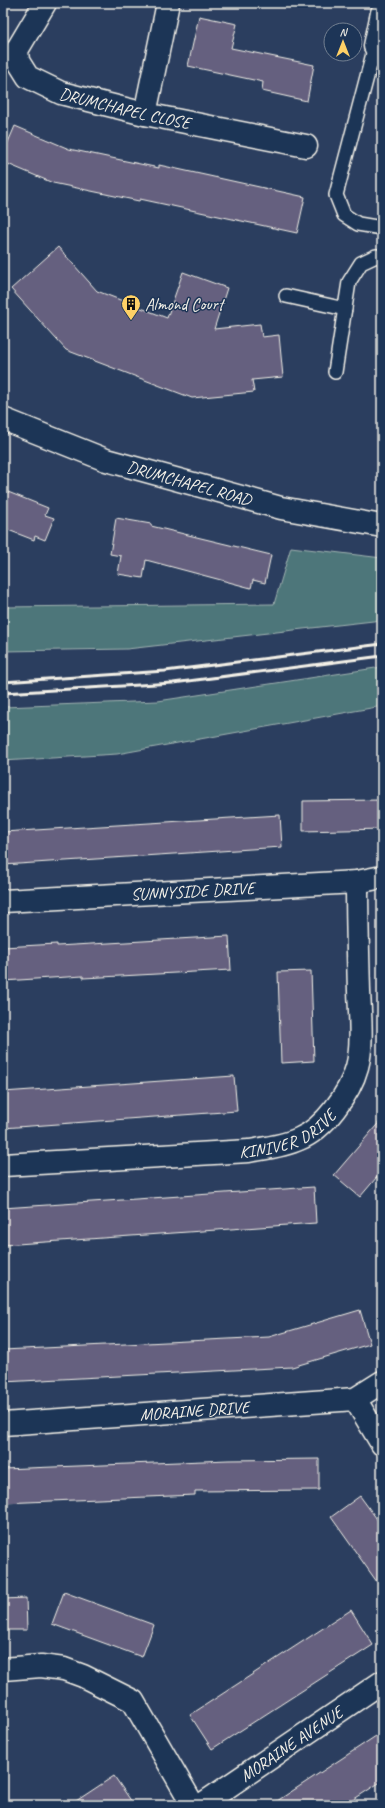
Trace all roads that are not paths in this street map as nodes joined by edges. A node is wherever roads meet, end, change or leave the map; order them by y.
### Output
1 (45, 3) edge
2 (168, 3) edge
3 (382, 13) edge
4 (378, 51) edge
5 (145, 114) junction
6 (306, 146) dead end
7 (382, 228) edge
8 (382, 257) edge
9 (286, 296) dead end
10 (345, 309) junction
11 (335, 372) dead end
12 (3, 419) edge
13 (382, 526) edge
14 (382, 877) edge
15 (356, 882) junction
16 (3, 901) edge
17 (3, 1165) edge
18 (382, 1382) edge
19 (355, 1399) junction
20 (3, 1424) edge
21 (382, 1444) edge
22 (3, 1669) edge
23 (382, 1682) edge
24 (193, 1805) edge
25 (201, 1805) edge

1 - 5 street, DRUMCHAPEL CLOSE
2 - 5 street
3 - 4 street
4 - 7 lane
5 - 6 street, DRUMCHAPEL CLOSE
8 - 10 lane
9 - 10 lane
10 - 11 lane
12 - 13 street, DRUMCHAPEL ROAD
14 - 15 street, SUNNYSIDE DRIVE
15 - 16 street, SUNNYSIDE DRIVE
15 - 17 street, KINIVER DRIVE
18 - 19 street, MORAINE DRIVE
19 - 20 street, MORAINE DRIVE
19 - 21 street
22 - 24 street
23 - 25 street, MORAINE AVENUE

